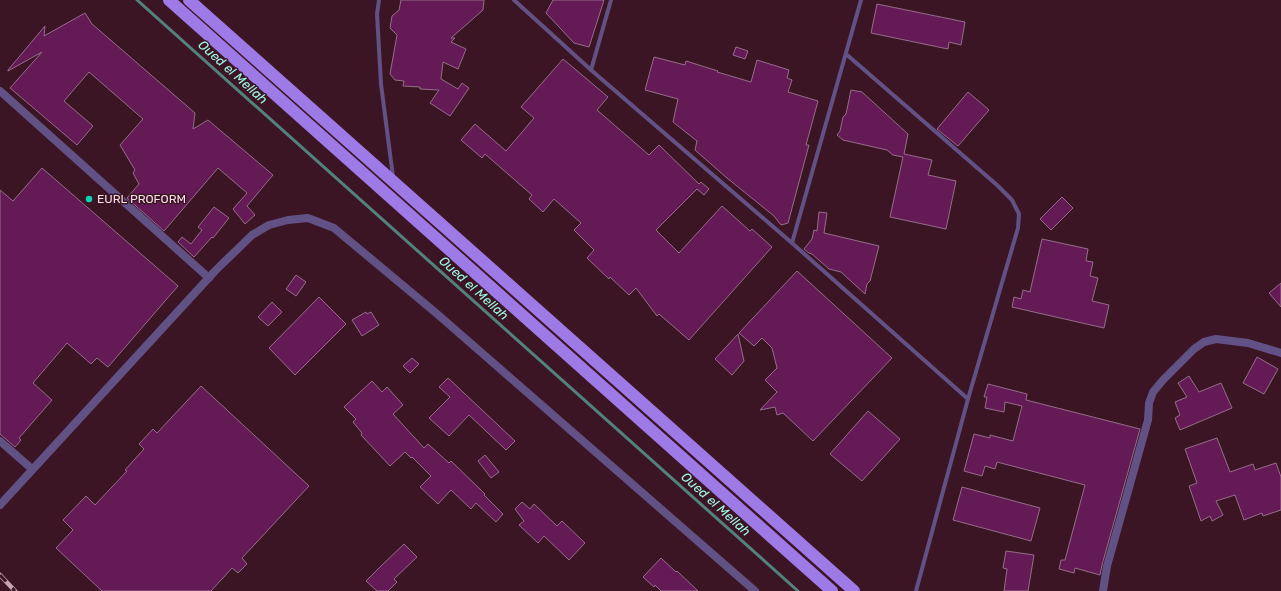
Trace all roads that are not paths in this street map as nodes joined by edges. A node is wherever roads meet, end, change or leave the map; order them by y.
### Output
1 (169, 0) edge
2 (189, 0) edge
3 (379, 0) edge
4 (514, 0) edge
5 (611, 0) edge
6 (861, 0) edge
7 (846, 54) junction
8 (591, 70) junction
9 (0, 91) edge
10 (394, 183) junction
11 (792, 243) junction
12 (209, 278) junction
13 (1281, 353) edge
14 (968, 399) junction
15 (0, 441) edge
16 (32, 469) junction
17 (0, 505) edge
18 (755, 591) edge
19 (832, 591) edge
20 (854, 591) edge
21 (916, 591) edge
22 (1103, 591) edge

1 - 19 main road
2 - 10 main road
3 - 10 lane
4 - 8 lane
5 - 8 lane
6 - 7 lane
7 - 11 lane
7 - 14 lane
8 - 11 lane
9 - 12 street
10 - 20 main road
11 - 14 lane
12 - 16 street
12 - 18 street
13 - 22 street
14 - 21 lane
15 - 16 street
16 - 17 street

